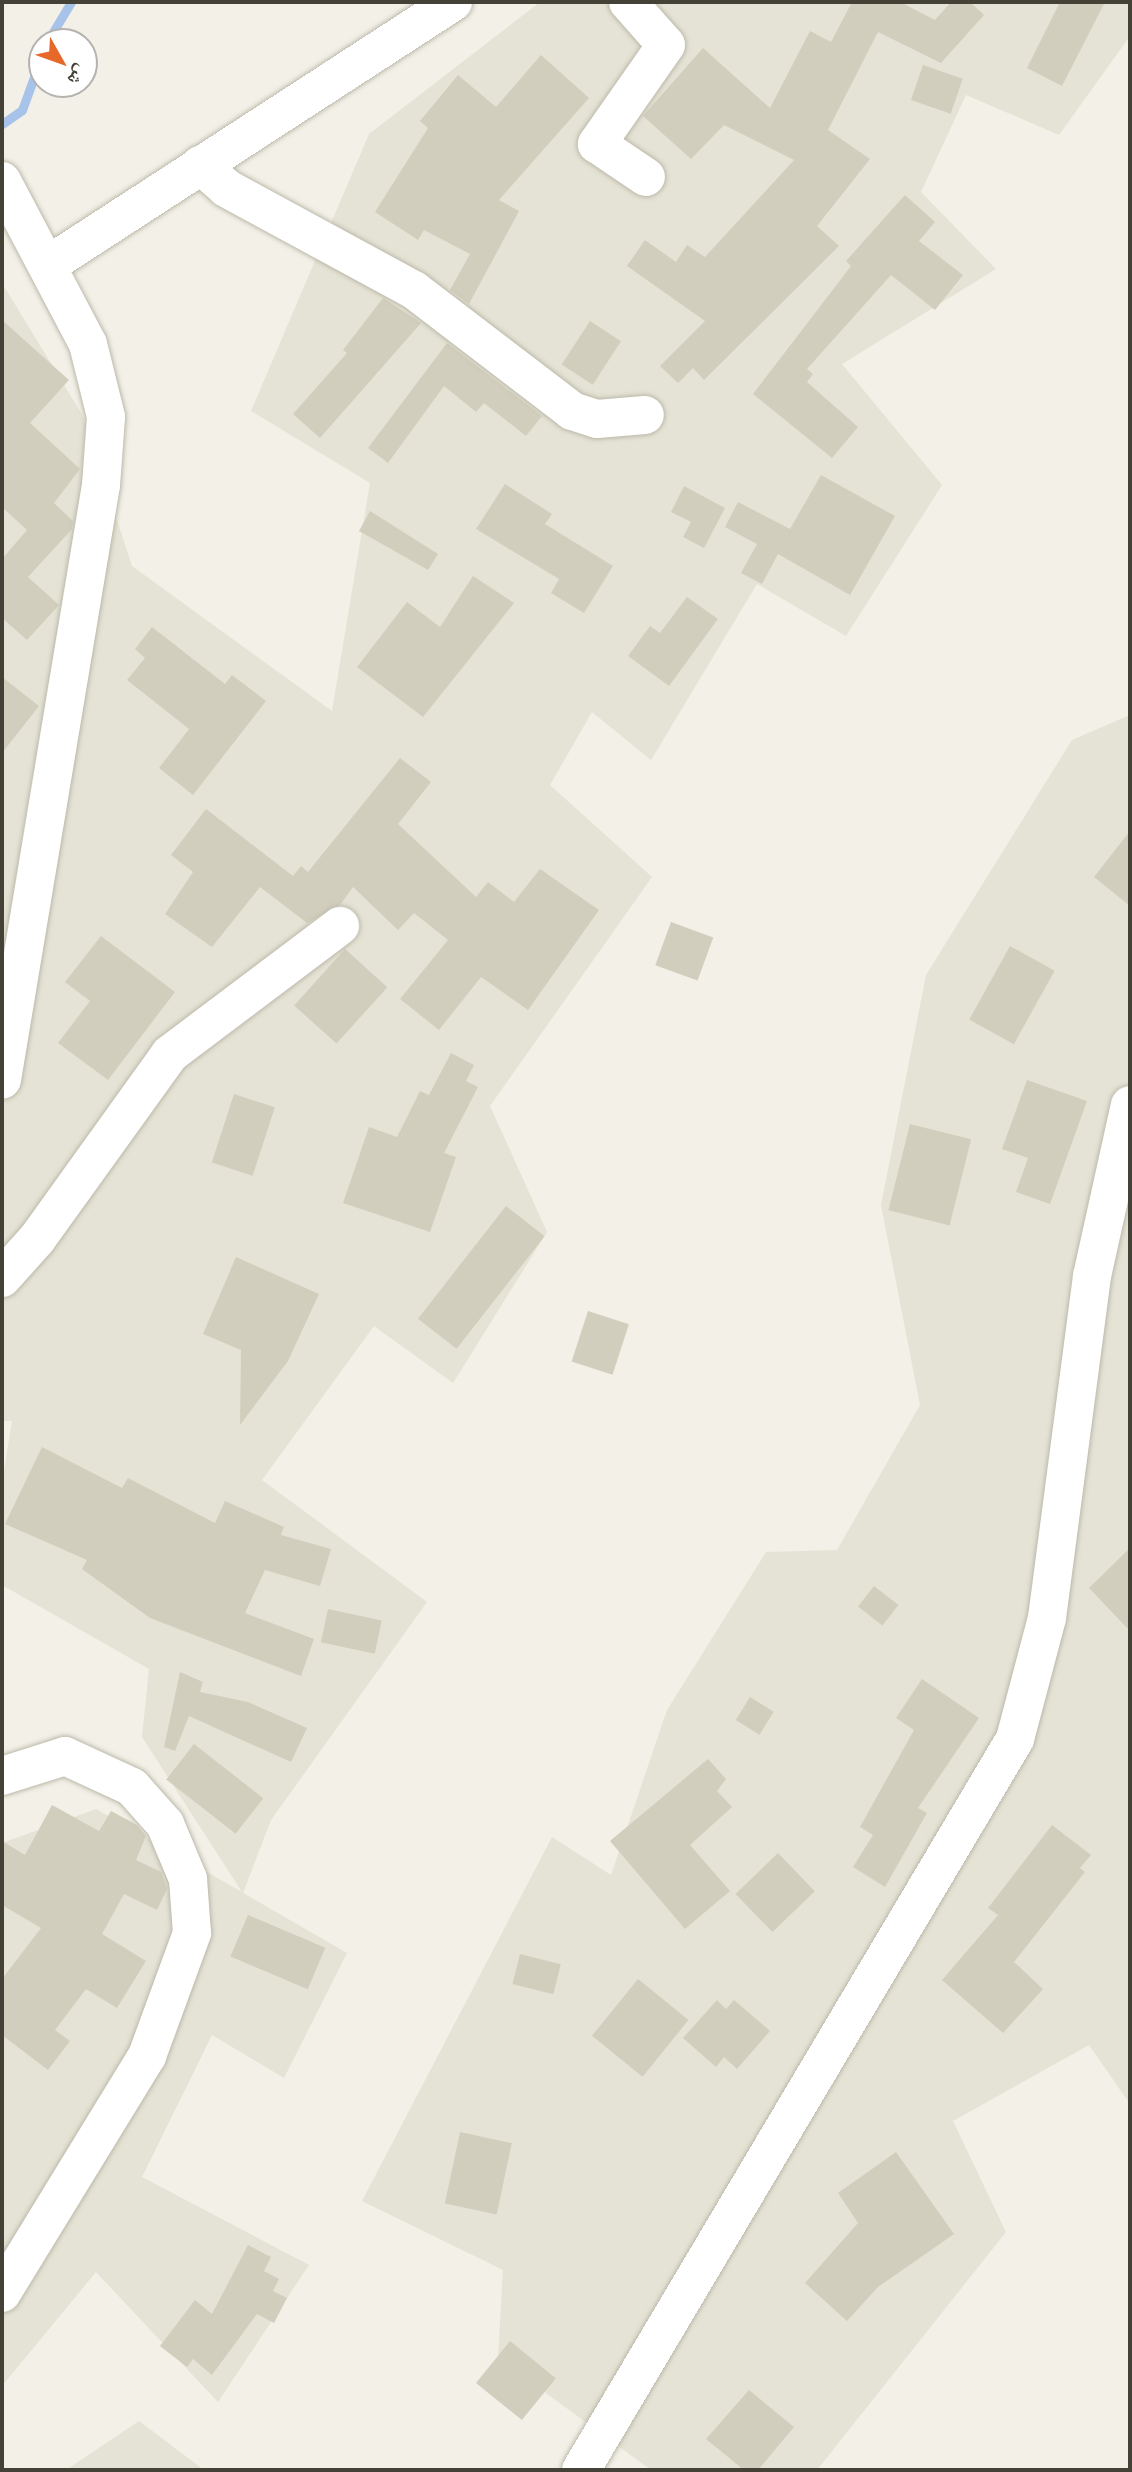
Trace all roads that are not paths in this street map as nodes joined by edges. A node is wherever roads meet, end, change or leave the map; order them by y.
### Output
1 (453, 2) edge
2 (628, 2) edge
3 (200, 165) junction
4 (646, 177) dead end
5 (2, 181) edge
6 (48, 265) junction
7 (645, 415) dead end
8 (340, 926) dead end
9 (2, 1080) edge
10 (1130, 1105) edge
11 (2, 1278) edge
12 (2, 1776) edge
13 (2, 2293) edge
14 (581, 2470) edge

1 - 3 street
2 - 4 street
3 - 6 street
3 - 7 street
5 - 6 street
6 - 9 street
8 - 11 street
10 - 14 street
12 - 13 street

